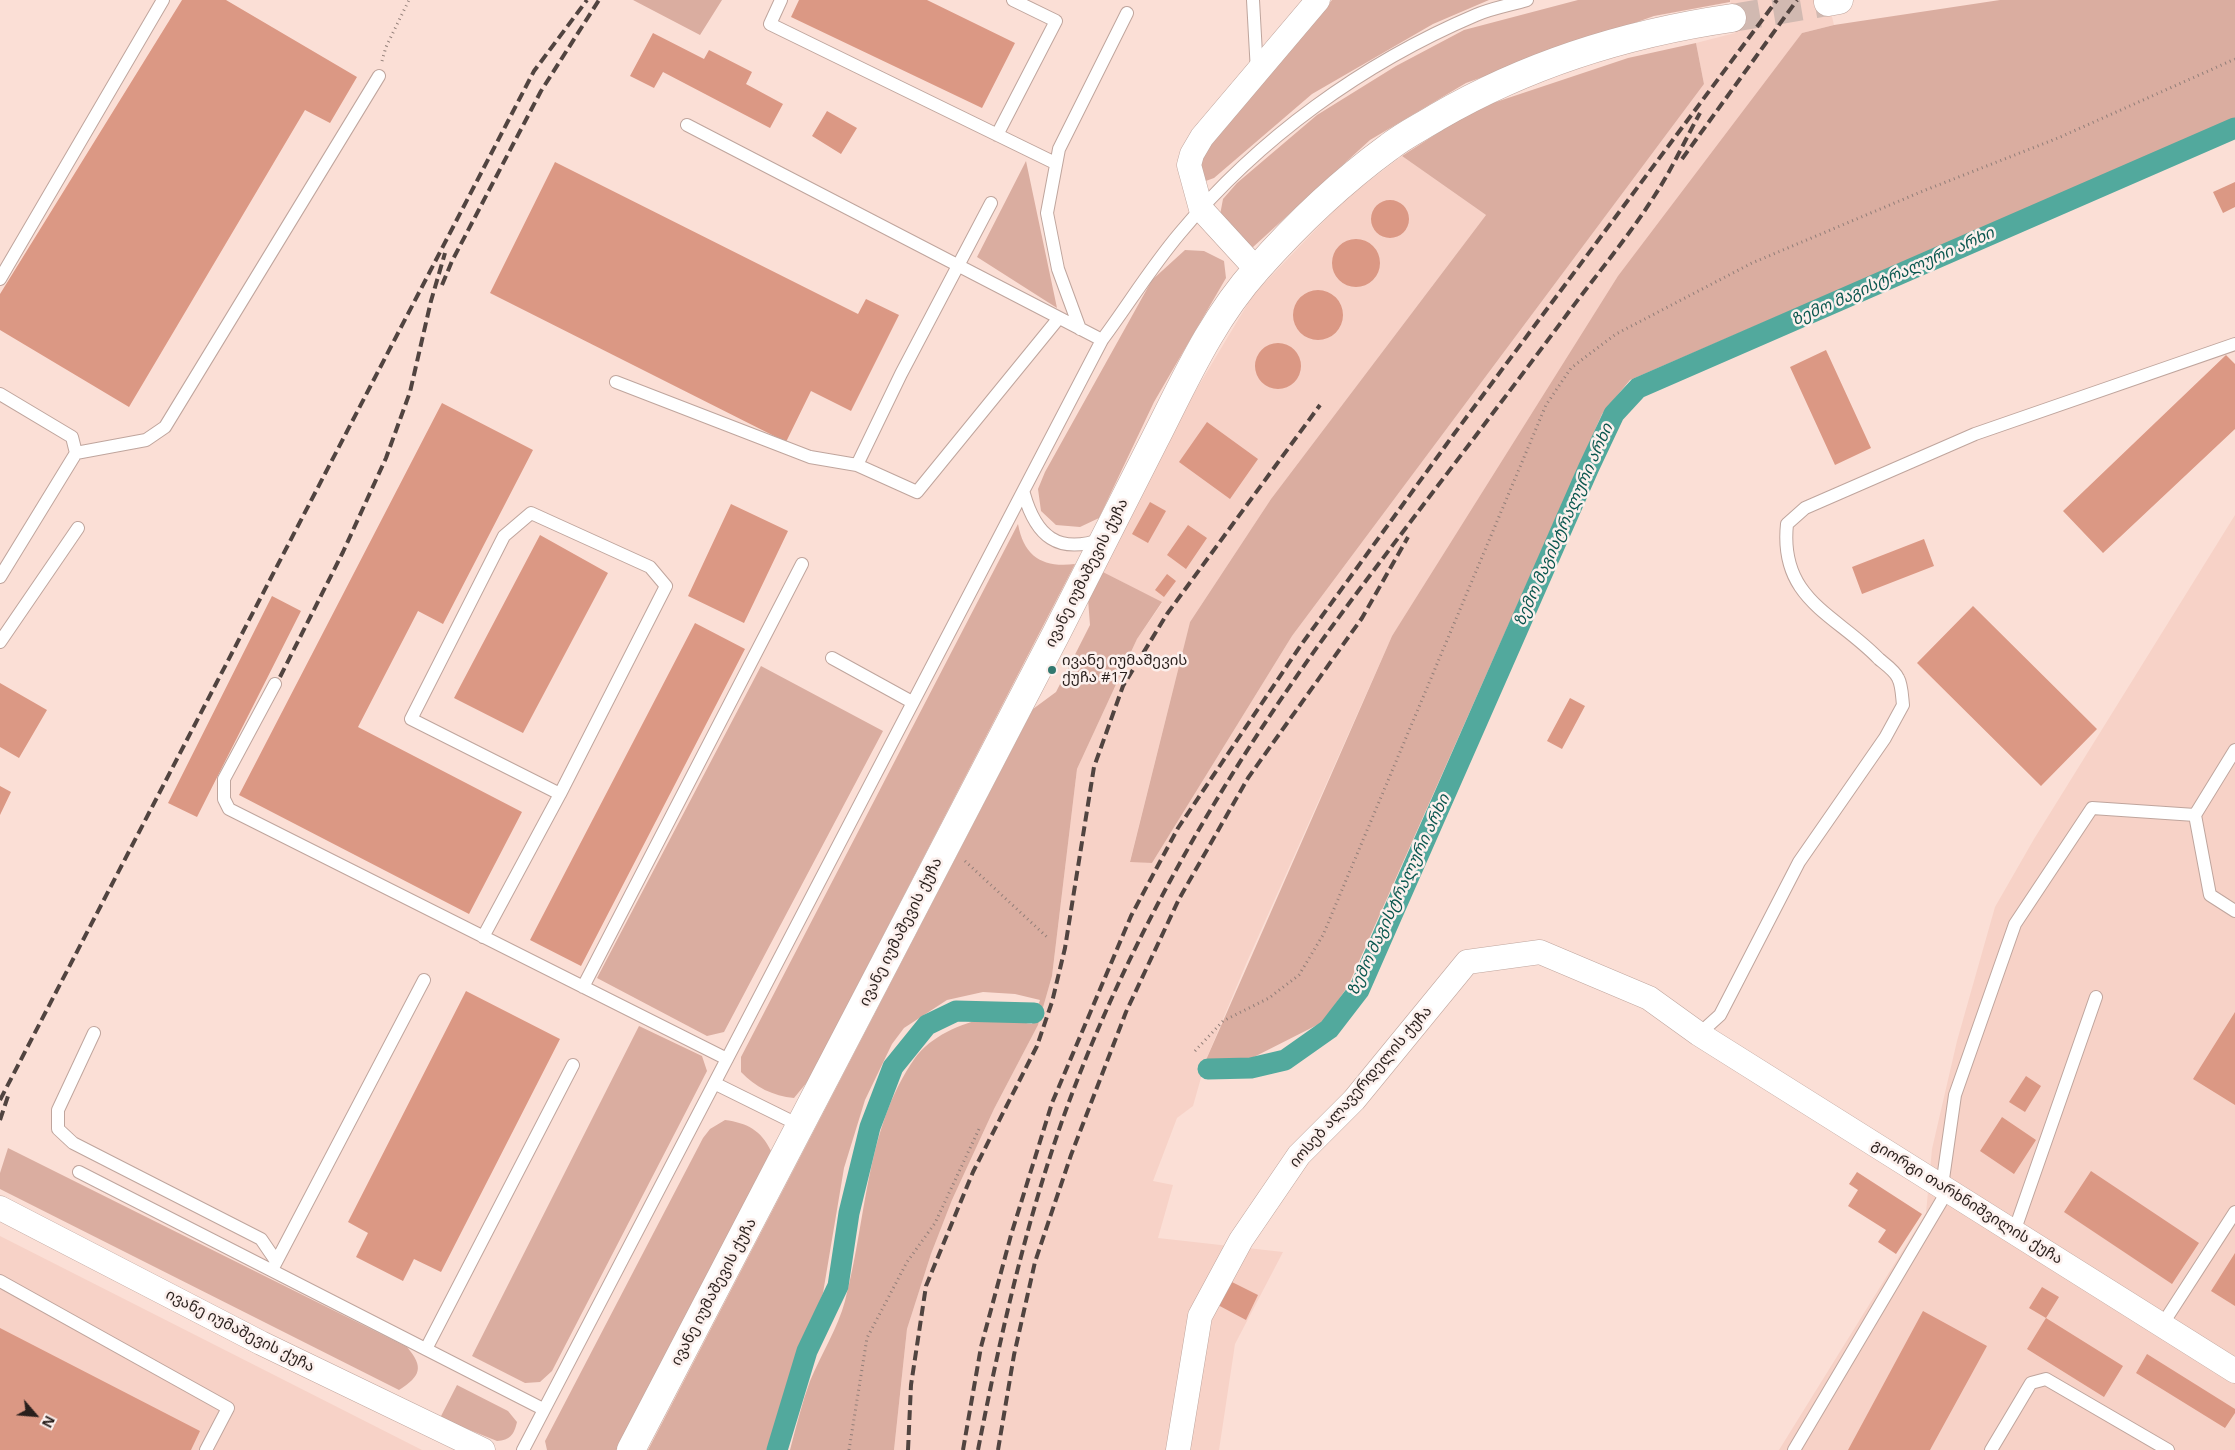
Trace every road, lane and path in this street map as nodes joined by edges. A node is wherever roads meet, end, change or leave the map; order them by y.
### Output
1 (163, 0) edge
2 (409, 0) edge
3 (781, 0) edge
4 (1013, 0) edge
5 (1253, 0) edge
6 (1318, 0) edge
7 (1527, 0) edge
8 (1127, 13) dead end
9 (1732, 18) tunnel mouth
10 (2235, 59) edge
11 (1257, 72) junction
12 (379, 76) joint
13 (687, 125) dead end
14 (997, 135) junction
15 (1055, 163) junction
16 (991, 203) dead end
17 (1201, 209) junction
18 (959, 265) junction
19 (1256, 270) junction
20 (0, 279) edge
21 (1058, 319) junction
22 (1080, 329) junction
23 (1102, 340) junction
24 (2235, 344) edge
25 (616, 382) dead end
26 (0, 394) edge
27 (76, 453) junction
28 (857, 465) junction
29 (1024, 494) junction
30 (78, 528) dead end
31 (1106, 537) junction
32 (802, 564) dead end
33 (0, 577) edge
34 (0, 642) edge
35 (832, 658) dead end
36 (275, 684) dead end
37 (912, 702) junction
38 (2235, 750) edge
39 (560, 794) junction
40 (2195, 815) junction
41 (946, 844) junction
42 (2235, 910) edge
43 (1047, 937) dead end
44 (483, 938) junction
45 (424, 980) dead end
46 (582, 987) junction
47 (2096, 997) dead end
48 (94, 1033) dead end
49 (1699, 1034) junction
50 (1195, 1051) dead end
51 (727, 1059) junction
52 (573, 1065) dead end
53 (716, 1084) junction
54 (801, 1126) junction
55 (979, 1129) dead end
56 (79, 1172) dead end
57 (1945, 1188) junction
58 (0, 1208) edge
59 (2235, 1212) edge
60 (2014, 1232) junction
61 (274, 1266) junction
62 (0, 1281) edge
63 (2162, 1325) junction
64 (426, 1349) junction
65 (2235, 1371) edge
66 (543, 1409) junction
67 (206, 1450) edge
68 (483, 1450) edge
69 (523, 1450) edge
70 (631, 1450) edge
71 (848, 1450) edge
72 (1178, 1450) edge
73 (1794, 1450) edge
74 (1991, 1450) edge
75 (2168, 1450) edge

1 - 20 lane
2 - 12 path
3 - 14 lane
4 - 14 lane
5 - 11 lane
6 - 11 street
7 - 17 lane
8 - 15 lane
9 - 19 street, ივანე იუმაშევის ქუჩა
10 - 50 path
11 - 17 street
12 - 27 lane
13 - 18 lane
14 - 15 lane
15 - 22 lane
16 - 18 lane
17 - 19 street
17 - 23 lane
18 - 21 lane
18 - 28 lane
19 - 31 street, ივანე იუმაშევის ქუჩა
21 - 22 lane
21 - 28 lane
22 - 23 lane
23 - 29 lane
24 - 49 lane
25 - 28 lane
26 - 27 lane
27 - 33 lane
29 - 31 lane
29 - 37 lane
30 - 34 lane
31 - 41 street, ივანე იუმაშევის ქუჩა
32 - 46 lane
35 - 37 lane
36 - 44 lane
37 - 51 lane
38 - 40 lane
39 - 39 lane
39 - 44 lane
40 - 42 lane
40 - 57 lane
41 - 43 path
41 - 54 street, ივანე იუმაშევის ქუჩა
44 - 46 lane
45 - 61 lane
46 - 51 lane
47 - 60 lane
48 - 61 lane
49 - 57 street, გიორგი თარხნიშვილის ქუჩა
49 - 72 street, იოსებ ალავერდელის ქუჩა
51 - 53 lane
52 - 64 lane
53 - 54 lane
53 - 66 lane
54 - 70 street, ივანე იუმაშევის ქუჩა
55 - 71 path
56 - 61 lane
57 - 60 street, გიორგი თარხნიშვილის ქუჩა
57 - 73 lane
58 - 68 street, ივანე იუმაშევის ქუჩა
59 - 63 lane
60 - 63 street, გიორგი თარხნიშვილის ქუჩა
61 - 64 lane
62 - 67 lane
63 - 65 street, გიორგი თარხნიშვილის ქუჩა
64 - 66 lane
66 - 69 lane
74 - 75 lane

